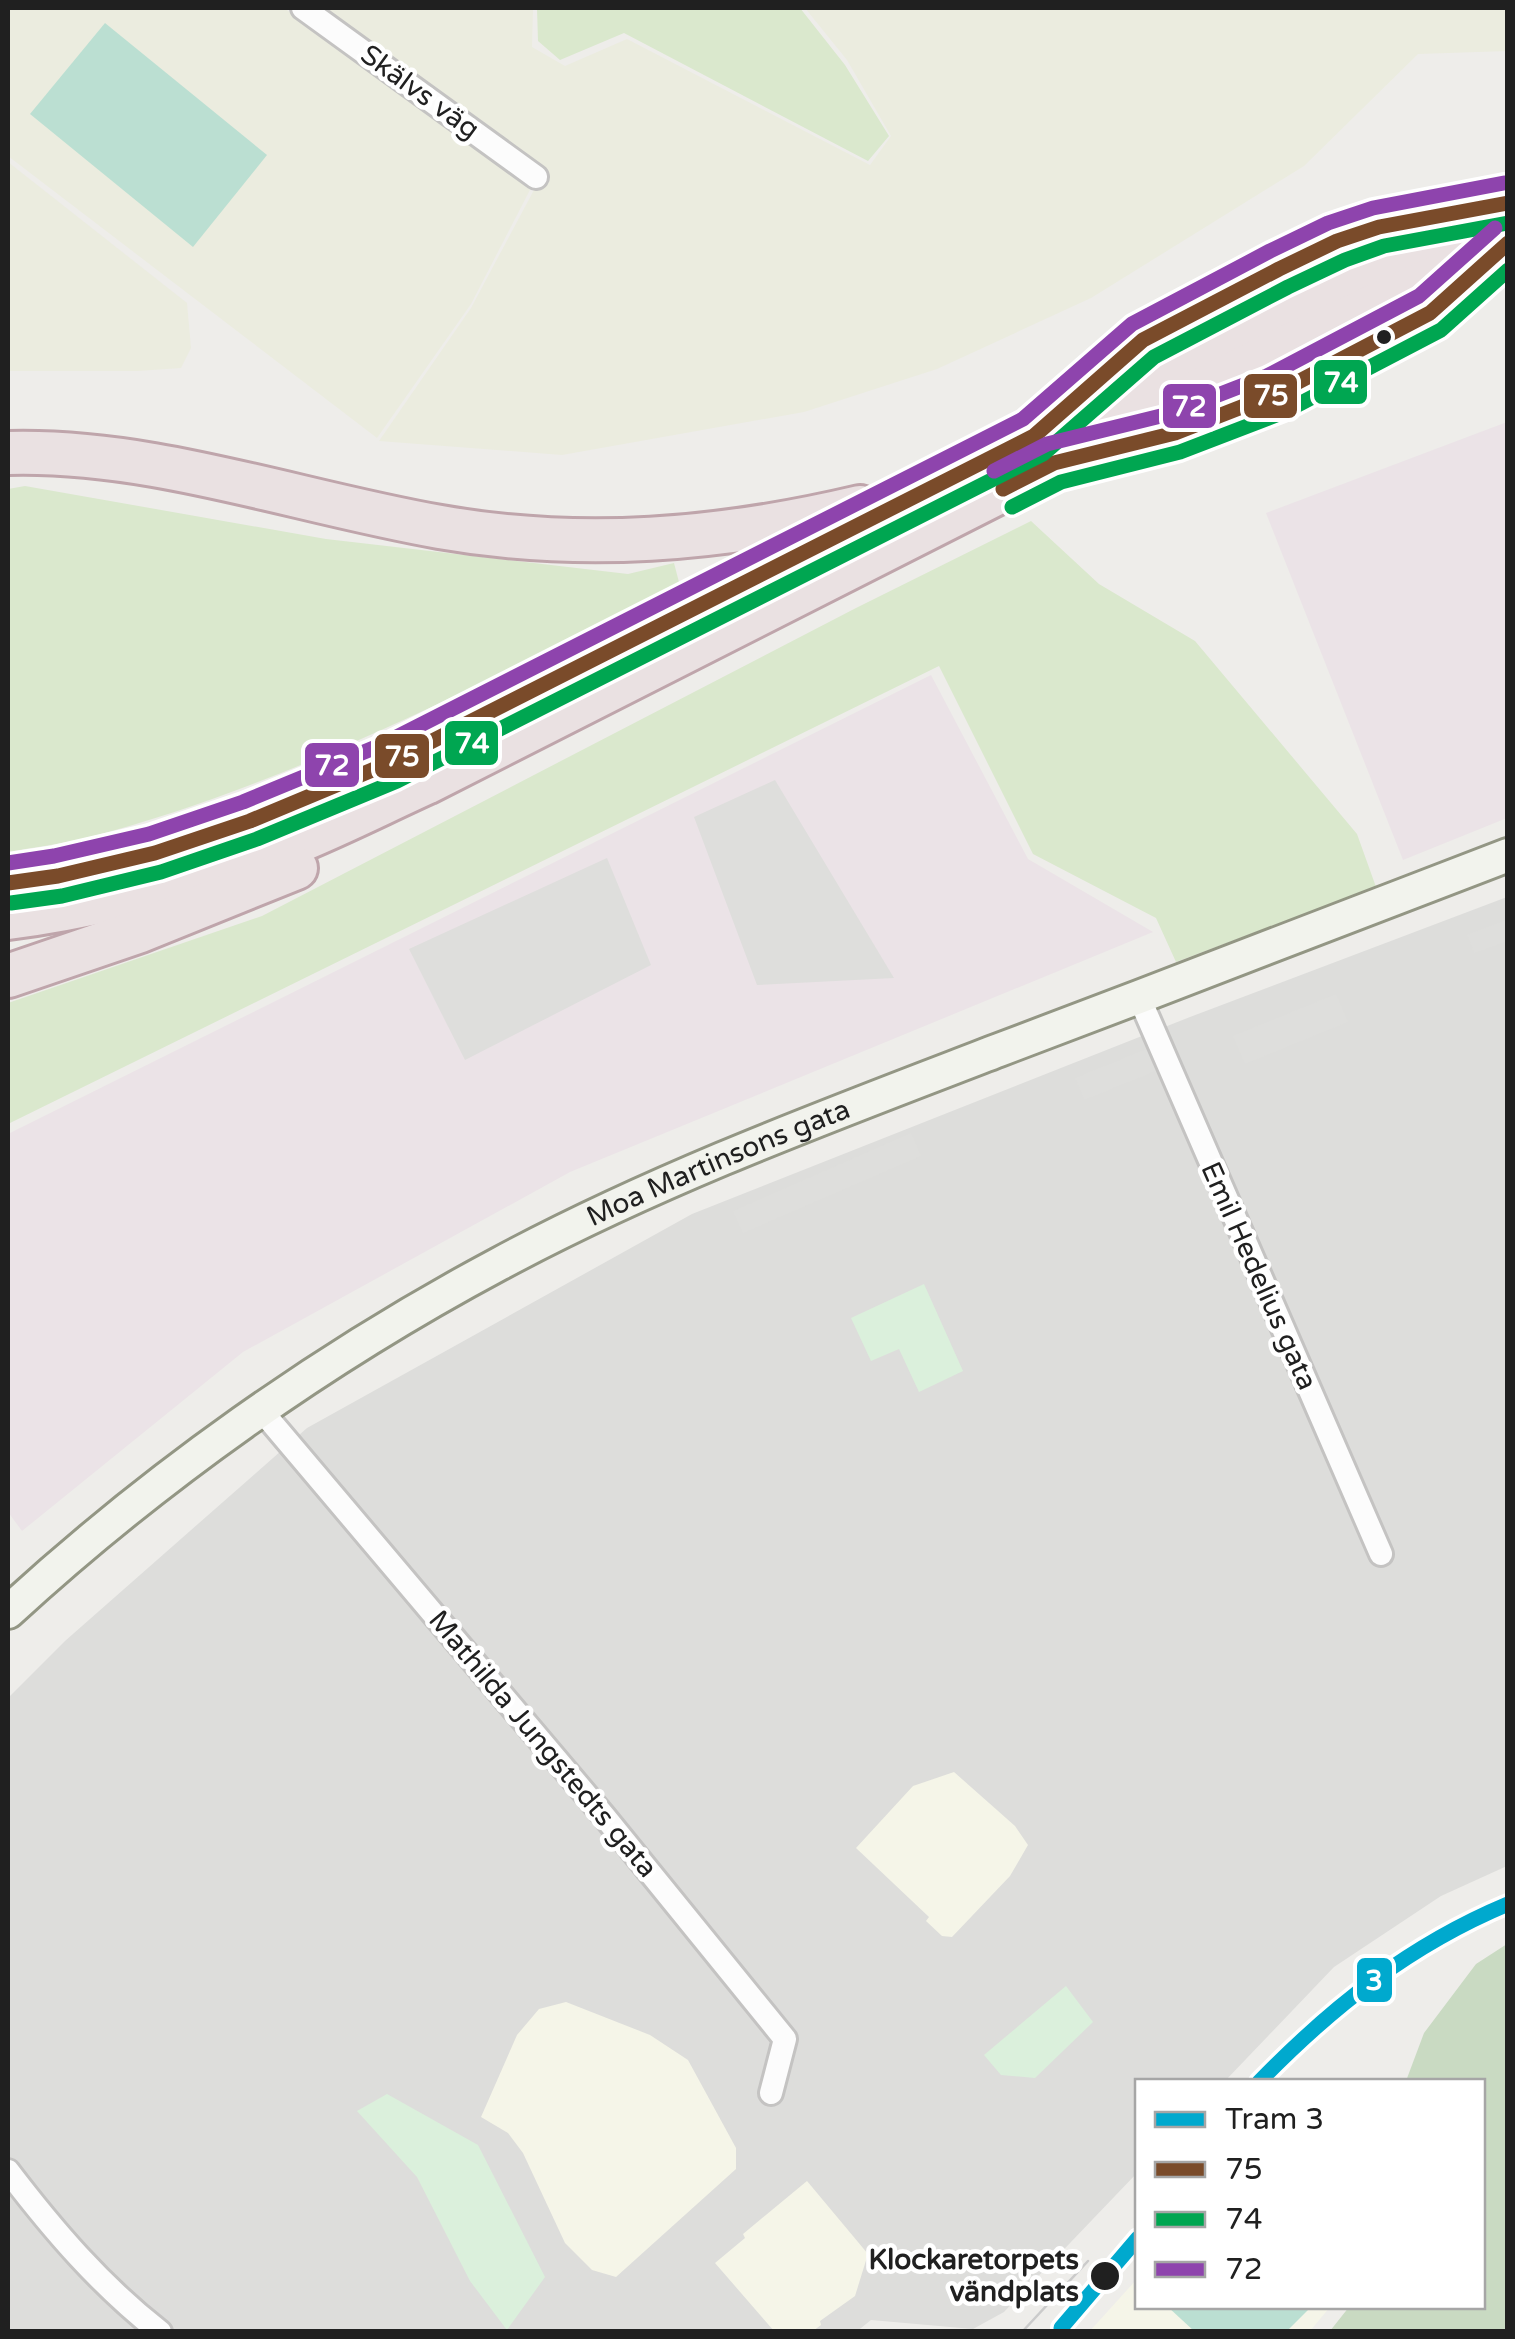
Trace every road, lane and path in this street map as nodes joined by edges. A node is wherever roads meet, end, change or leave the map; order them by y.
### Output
1 (304, 8) edge
2 (536, 177) dead end
3 (1508, 205) edge
4 (1508, 243) edge
5 (8, 453) edge
6 (924, 492) junction
7 (426, 783) junction
8 (1508, 854) edge
9 (8, 884) edge
10 (8, 918) edge
11 (8, 976) edge
12 (1138, 997) junction
13 (261, 1410) junction
14 (1382, 1554) dead end
15 (8, 1612) edge
16 (771, 2093) dead end
17 (8, 2170) edge
18 (160, 2332) edge

1 - 2 street, Skälvs väg
3 - 6 highway
4 - 7 highway
5 - 6 highway
6 - 9 highway
7 - 10 highway
7 - 11 highway
8 - 12 street, Moa Martinsons gata
12 - 13 street, Moa Martinsons gata
12 - 14 street, Emil Hedelius gata
13 - 15 street, Moa Martinsons gata
13 - 16 street, Mathilda Jungstedts gata
17 - 18 street

